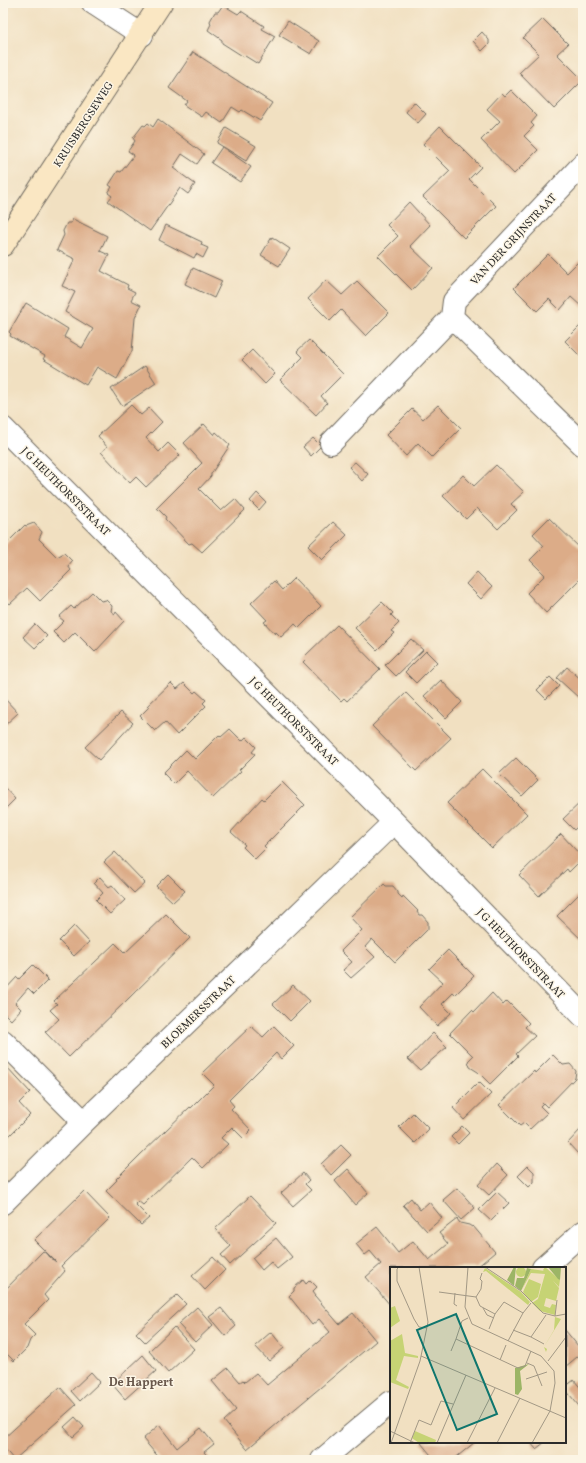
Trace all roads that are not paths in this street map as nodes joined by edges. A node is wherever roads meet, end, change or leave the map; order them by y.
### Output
1 (93, 3) edge
2 (161, 3) edge
3 (142, 35) junction
4 (583, 164) edge
5 (3, 245) edge
6 (452, 317) junction
7 (3, 428) edge
8 (331, 443) dead end
9 (583, 445) edge
10 (394, 822) junction
11 (583, 1016) edge
12 (3, 1041) edge
13 (84, 1122) junction
14 (3, 1203) edge
15 (583, 1232) edge
16 (544, 1267) edge
17 (390, 1403) edge
18 (322, 1460) edge

1 - 3 street
2 - 3 street, KRUISBERGSEWEG
3 - 5 street, KRUISBERGSEWEG
4 - 6 street, VAN DER GRIJNSTRAAT
6 - 8 street, VAN DER GRIJNSTRAAT
6 - 9 street
7 - 10 street, J G HEUTHORSTSTRAAT
10 - 11 street, J G HEUTHORSTSTRAAT
10 - 13 street, BLOEMERSSTRAAT
12 - 13 street
13 - 14 street, BLOEMERSSTRAAT
15 - 16 street
17 - 18 street

